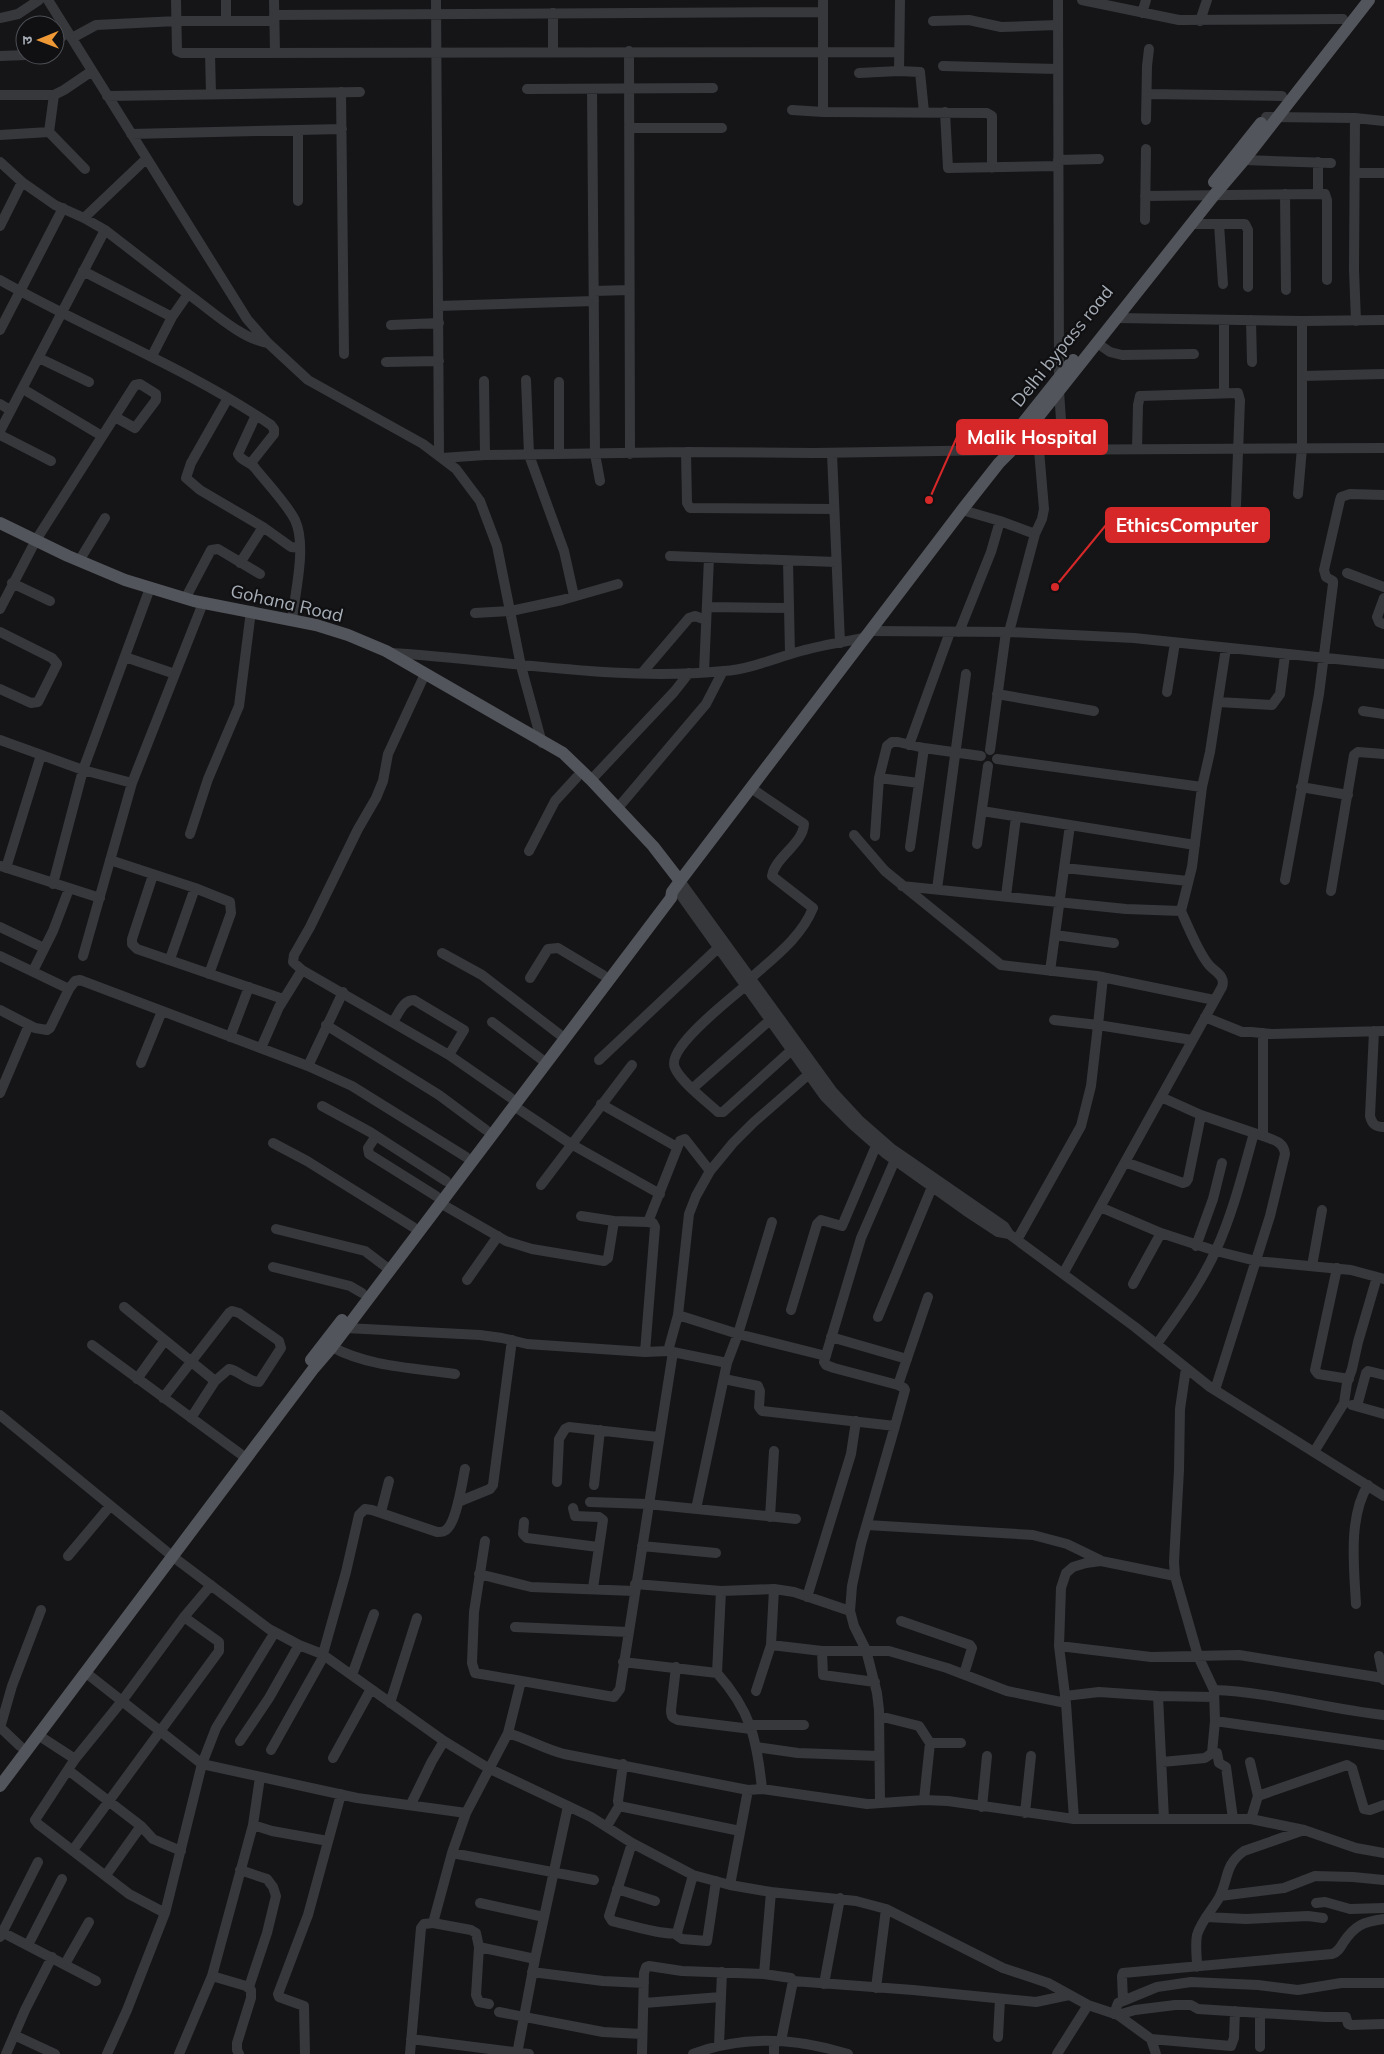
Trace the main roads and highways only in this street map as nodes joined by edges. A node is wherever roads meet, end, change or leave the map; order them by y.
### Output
1 (1358, 0) edge
2 (1368, 0) edge
3 (1349, 16) junction
4 (1210, 194) junction
5 (1008, 450) junction
6 (0, 523) edge
7 (548, 746) junction
8 (676, 887) junction
9 (512, 1102) junction
10 (438, 1200) junction
11 (387, 1267) junction
12 (348, 1320) junction
13 (243, 1456) junction
14 (169, 1553) junction
15 (0, 1773) edge
16 (0, 1786) edge

1 - 3 main road, Delhi bypass road
2 - 3 main road, Delhi bypass road
3 - 4 main road, Delhi bypass road
4 - 5 main road, Delhi bypass road
4 - 5 main road, Delhi bypass road
5 - 8 main road, Delhi bypass road
6 - 7 main road, Gohana Road
7 - 8 main road
7 - 8 main road, Gohana Road
8 - 9 main road
8 - 9 main road
9 - 10 main road
9 - 10 main road
10 - 11 main road
10 - 11 main road
11 - 12 main road
11 - 12 main road
12 - 13 main road
12 - 13 main road
13 - 14 main road
14 - 15 main road
14 - 16 main road

